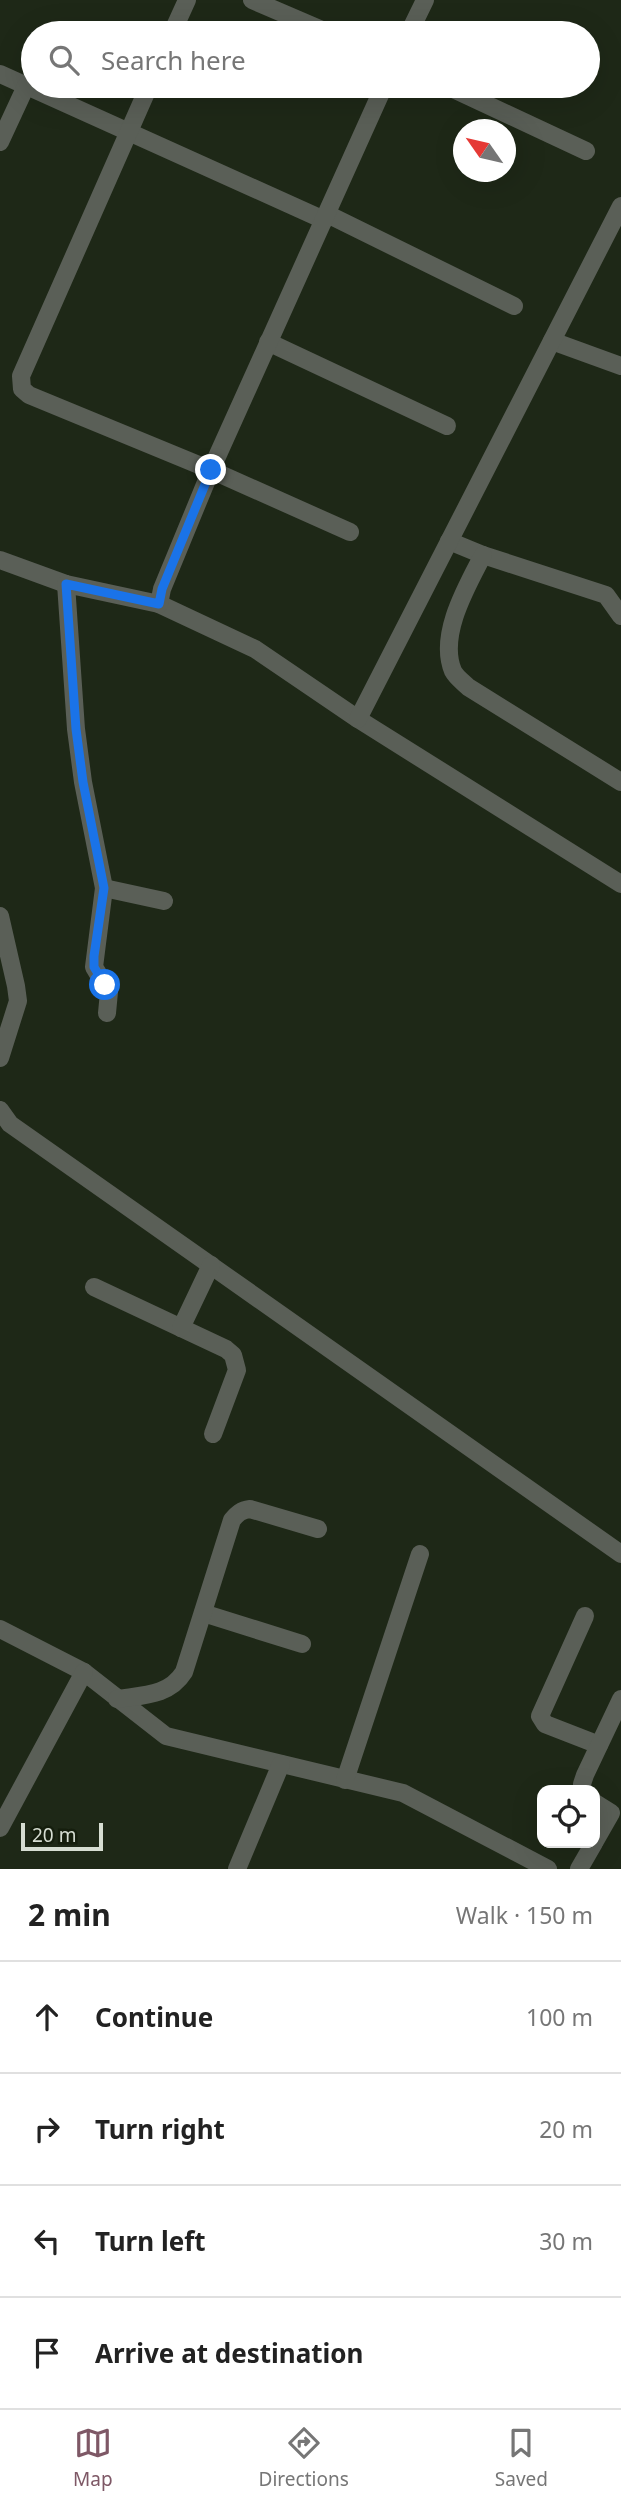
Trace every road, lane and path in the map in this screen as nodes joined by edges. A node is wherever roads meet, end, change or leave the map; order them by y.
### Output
1 (187, 0) edge
2 (251, 0) edge
3 (425, 0) edge
4 (177, 21) edge
5 (301, 21) edge
6 (415, 21) edge
7 (0, 74) edge
8 (21, 84) edge
9 (21, 97) edge
10 (53, 98) edge
11 (144, 98) edge
12 (379, 98) edge
13 (473, 98) edge
14 (128, 132) junction
15 (0, 142) edge
16 (586, 151) dead end
17 (621, 206) edge
18 (326, 217) junction
19 (514, 306) dead end
20 (552, 341) junction
21 (268, 342) junction
22 (621, 366) edge
23 (447, 426) dead end
24 (211, 470) junction
25 (350, 532) dead end
26 (449, 541) junction
27 (483, 555) junction
28 (0, 560) edge
29 (66, 584) junction
30 (614, 591) edge
31 (159, 604) junction
32 (621, 616) edge
33 (358, 719) junction
34 (621, 782) edge
35 (621, 884) edge
36 (104, 888) junction
37 (164, 901) dead end
38 (0, 916) edge
39 (107, 1013) dead end
40 (0, 1058) edge
41 (0, 1110) edge
42 (211, 1265) junction
43 (94, 1287) dead end
44 (181, 1328) junction
45 (213, 1434) dead end
46 (318, 1529) dead end
47 (420, 1554) dead end
48 (621, 1554) edge
49 (203, 1613) junction
50 (585, 1616) dead end
51 (0, 1629) edge
52 (302, 1644) dead end
53 (84, 1672) junction
54 (117, 1699) junction
55 (621, 1699) edge
56 (599, 1745) junction
57 (281, 1764) junction
58 (345, 1780) junction
59 (582, 1785) edge
60 (600, 1806) edge
61 (616, 1816) edge
62 (0, 1828) edge
63 (600, 1835) edge
64 (591, 1848) edge
65 (237, 1869) edge
66 (548, 1869) edge
67 (579, 1869) edge

1 - 4 street
2 - 5 street
3 - 6 street
7 - 8 street
9 - 15 street
10 - 14 street
11 - 14 street
12 - 18 street
13 - 16 street
14 - 18 street
14 - 24 street
17 - 20 street
18 - 19 street
18 - 21 street
20 - 22 street
20 - 26 street
21 - 23 street
21 - 24 street
24 - 25 street
24 - 31 street
26 - 27 street
26 - 33 street
27 - 30 street
27 - 34 street
28 - 29 street
29 - 31 street
29 - 36 street
30 - 32 street
31 - 33 street
33 - 35 street
36 - 37 street
36 - 39 street
38 - 40 street
41 - 42 street
42 - 44 street
42 - 48 street
43 - 44 street
44 - 45 street
46 - 49 street
47 - 58 street
49 - 52 street
49 - 54 street
50 - 56 street
51 - 53 street
53 - 54 street
53 - 62 street
54 - 57 street
55 - 56 street
56 - 59 street
57 - 58 street
57 - 65 street
58 - 66 street
60 - 61 street
61 - 63 street
64 - 67 street

